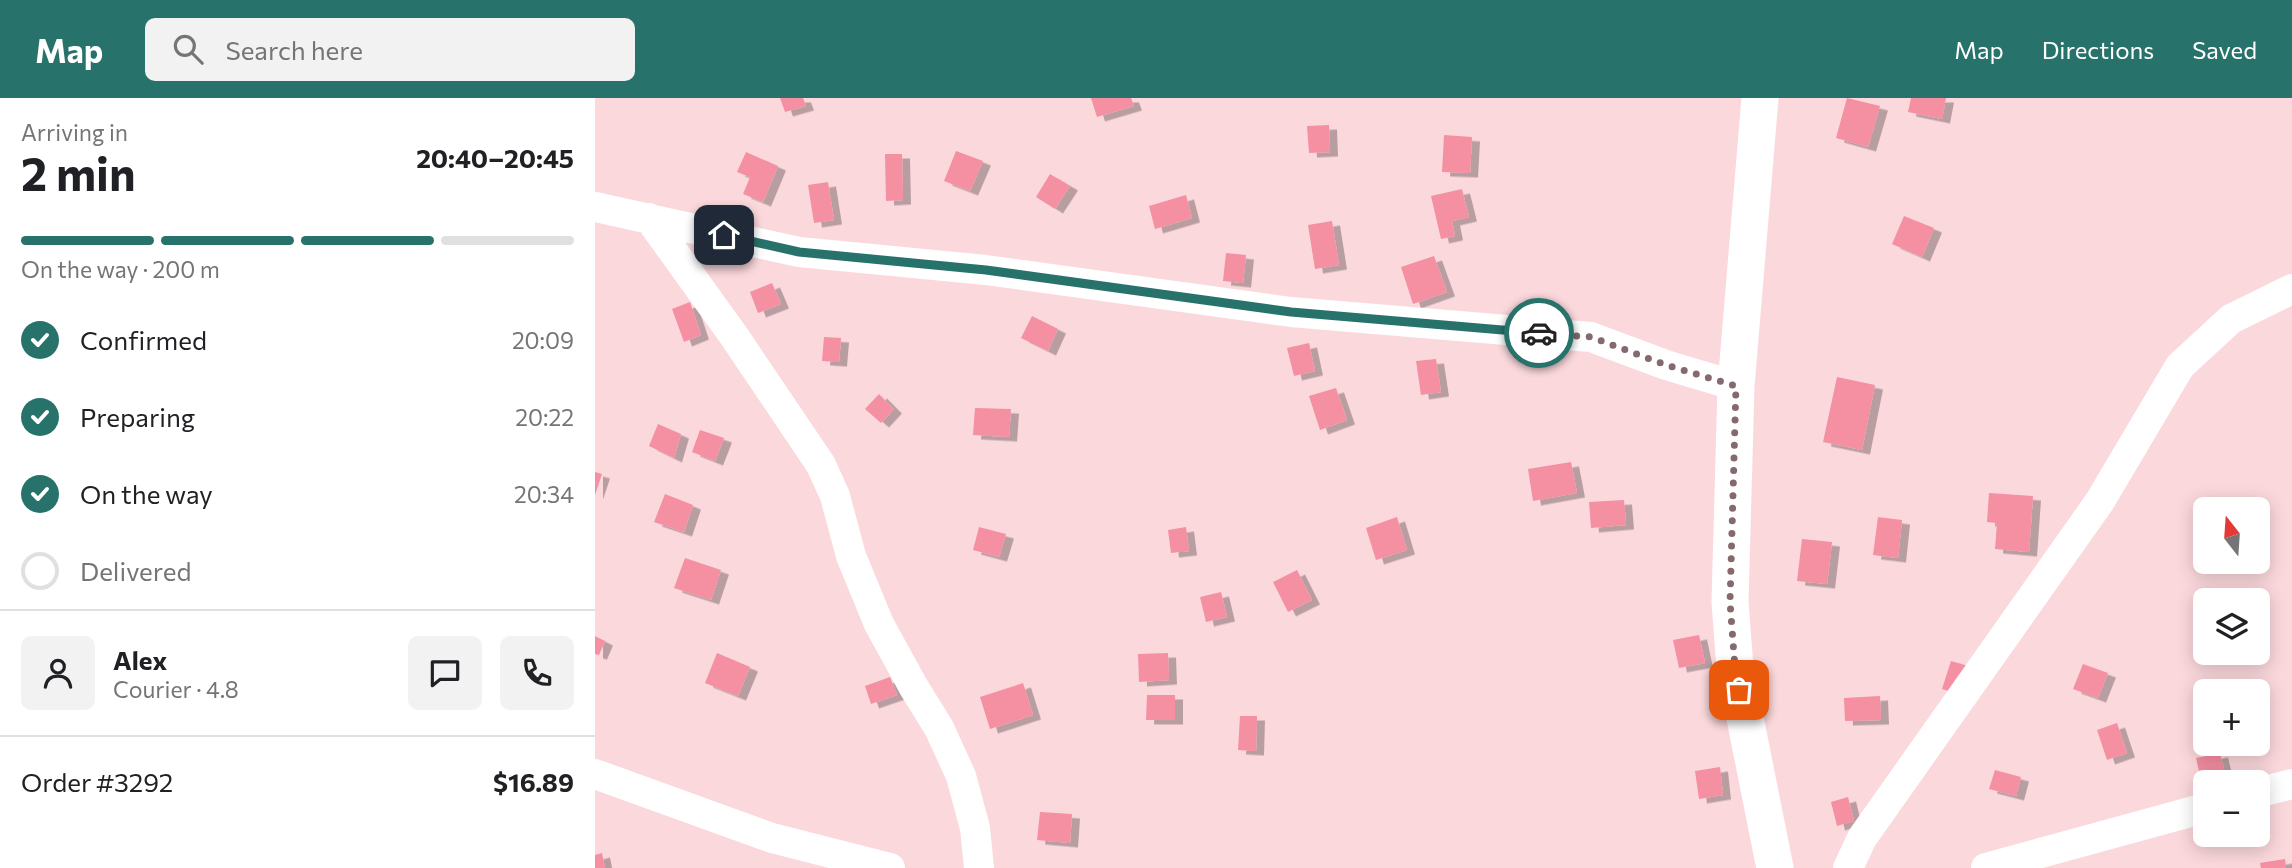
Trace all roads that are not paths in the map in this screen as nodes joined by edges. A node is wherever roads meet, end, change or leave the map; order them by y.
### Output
1 (1760, 98) edge
2 (595, 206) edge
3 (649, 218) junction
4 (2292, 289) edge
5 (1736, 386) junction
6 (595, 775) edge
7 (2292, 784) edge
8 (2270, 790) edge
9 (2193, 811) edge
10 (890, 868) edge
11 (979, 868) edge
12 (1775, 868) edge
13 (1848, 868) edge
14 (1986, 868) edge

1 - 5 street
2 - 3 street
3 - 5 street
3 - 11 street
4 - 13 street
5 - 12 street
6 - 10 street
7 - 8 street
9 - 14 street

